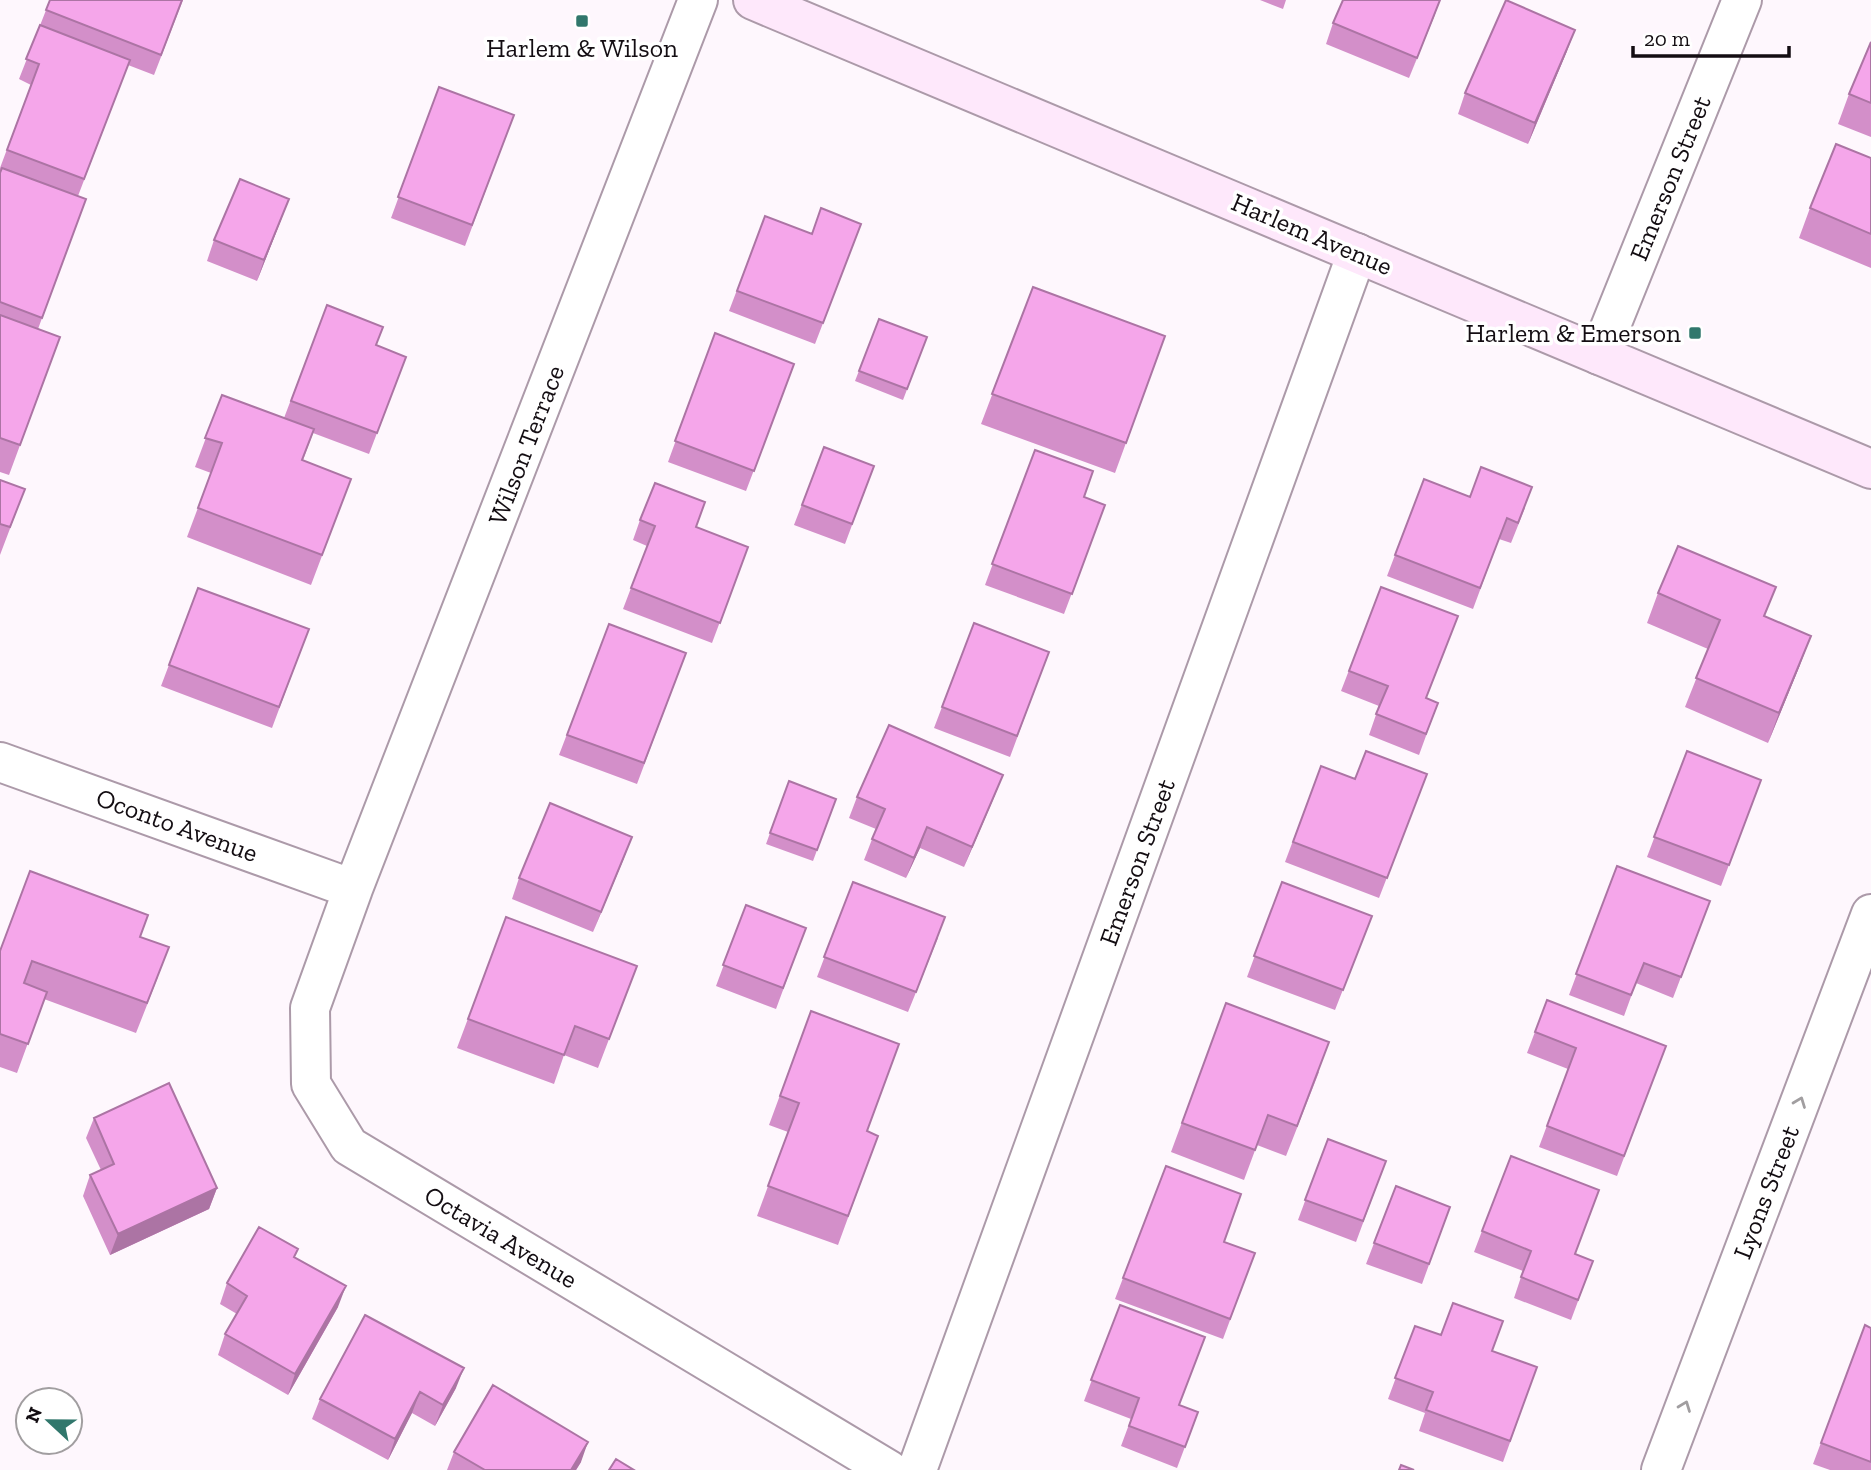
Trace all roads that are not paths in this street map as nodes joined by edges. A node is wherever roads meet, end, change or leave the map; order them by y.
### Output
1 (698, 0) edge
2 (753, 0) edge
3 (1742, 0) edge
4 (1357, 253) junction
5 (1599, 355) junction
6 (1871, 469) edge
7 (0, 762) edge
8 (354, 889) junction
9 (1871, 914) edge
10 (889, 1470) edge
11 (917, 1470) edge
12 (1661, 1470) edge

1 - 8 street, Wilson Terrace
2 - 4 main road, Harlem Avenue
3 - 5 street, Emerson Street
4 - 5 main road, Harlem Avenue
4 - 11 street, Emerson Street
5 - 6 main road, Harlem Avenue
7 - 8 street, Oconto Avenue
8 - 10 street, Octavia Avenue
12 -> 9 street, Lyons Street

